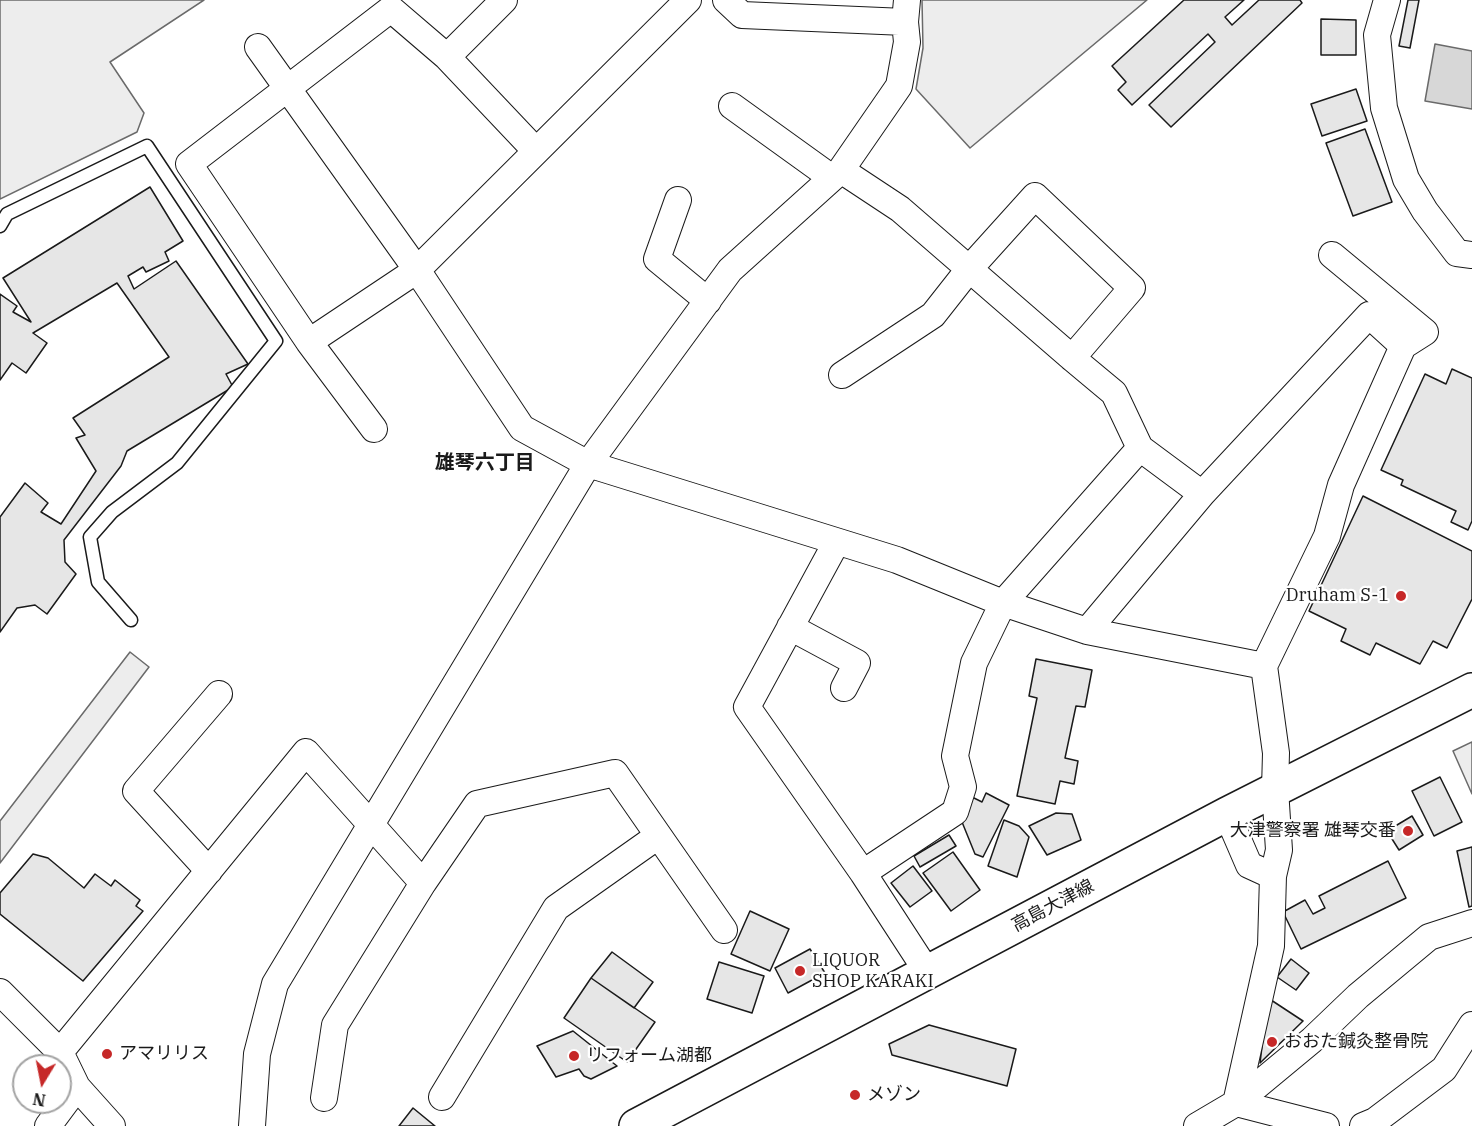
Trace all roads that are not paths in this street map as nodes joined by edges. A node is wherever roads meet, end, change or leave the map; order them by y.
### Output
1 (504, 0) edge
2 (688, 0) edge
3 (726, 0) edge
4 (1387, 0) edge
5 (906, 11) edge
6 (258, 47) dead end
7 (447, 57) junction
8 (288, 88) junction
9 (732, 106) dead end
10 (536, 151) junction
11 (837, 174) junction
12 (678, 200) dead end
13 (0, 226) edge
14 (1332, 255) dead end
15 (1472, 255) edge
16 (970, 268) junction
17 (417, 270) junction
18 (708, 301) junction
19 (309, 342) junction
20 (1403, 346) junction
21 (1072, 358) junction
22 (842, 375) dead end
23 (374, 429) dead end
24 (1140, 448) junction
25 (588, 464) junction
26 (1202, 494) junction
27 (836, 543) junction
28 (1003, 603) junction
29 (131, 620) dead end
30 (790, 627) junction
31 (1087, 631) junction
32 (1264, 666) junction
33 (844, 688) dead end
34 (1472, 690) edge
35 (219, 694) dead end
36 (1275, 789) junction
37 (1227, 814) junction
38 (371, 825) junction
39 (658, 836) junction
40 (209, 871) junction
41 (863, 873) junction
42 (1273, 876) junction
43 (423, 883) junction
44 (1472, 923) edge
45 (724, 930) dead end
46 (928, 973) junction
47 (0, 992) edge
48 (1472, 1025) edge
49 (60, 1052) junction
50 (77, 1087) junction
51 (442, 1097) dead end
52 (324, 1098) dead end
53 (1236, 1102) junction
54 (48, 1126) edge
55 (112, 1126) edge
56 (252, 1126) edge
57 (636, 1126) edge
58 (1197, 1126) edge
59 (1326, 1126) edge
60 (1363, 1126) edge

1 - 7 street
2 - 10 street
3 - 5 street
4 - 15 street
5 - 11 street
6 - 8 street
7 - 8 street
7 - 10 street
8 - 17 street
8 - 19 street
9 - 11 street
10 - 17 street
11 - 16 street
11 - 18 street
12 - 18 street
13 - 29 lane
14 - 20 street
16 - 21 street
16 - 21 street
16 - 22 street
17 - 19 street
17 - 25 street
18 - 25 street
19 - 23 street
20 - 26 street
20 - 32 street
21 - 24 street
24 - 26 street
24 - 28 street
25 - 27 street
25 - 38 street
26 - 31 street
27 - 28 street
27 - 30 street
28 - 31 street
28 - 41 street
30 - 33 street
30 - 41 street
31 - 32 street
32 - 36 street
34 - 36 main road, 高島大津線
35 - 40 street
36 - 37 main road, 高島大津線
36 - 42 street
37 - 42 street
37 - 46 main road, 高島大津線
38 - 40 street
38 - 43 street
38 - 56 street
39 - 43 street
39 - 45 street
39 - 51 street
40 - 49 street
41 - 46 street
42 - 53 street
43 - 52 street
44 - 53 street
46 - 57 main road, 高島大津線
47 - 49 street
48 - 60 street
49 - 50 street
50 - 54 street
50 - 55 street
53 - 58 street
53 - 59 street

